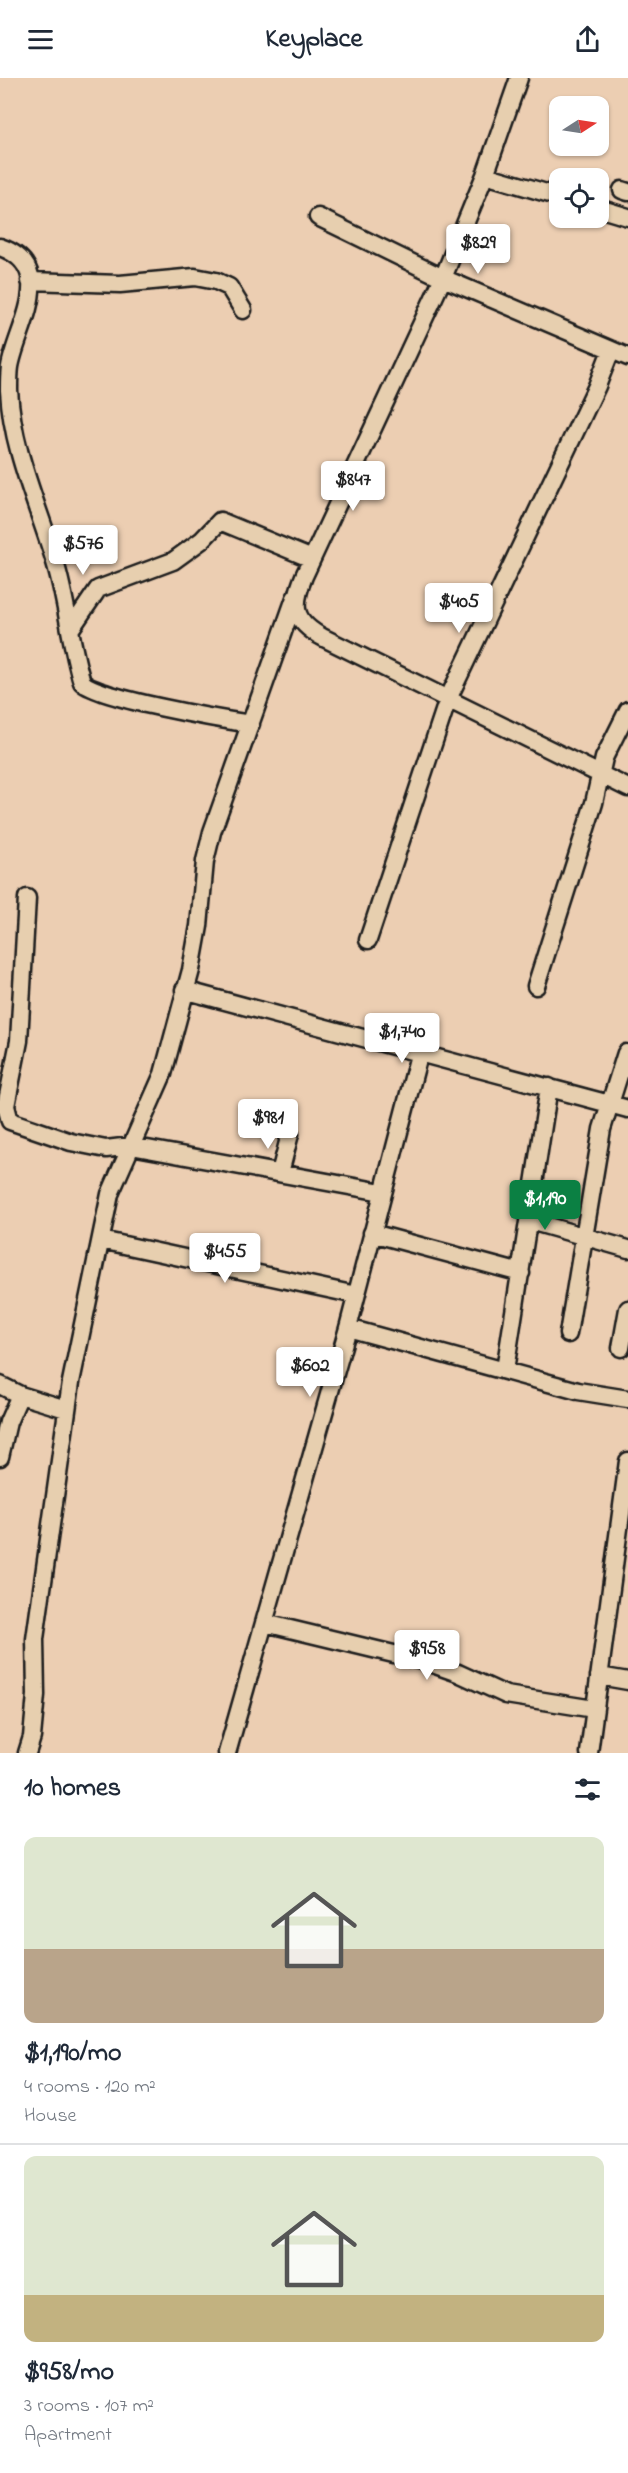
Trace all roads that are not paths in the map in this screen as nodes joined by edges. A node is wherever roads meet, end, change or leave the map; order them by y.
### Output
1 (519, 78) edge
2 (485, 175) junction
3 (549, 194) edge
4 (609, 211) edge
5 (318, 217) dead end
6 (628, 217) edge
7 (0, 247) edge
8 (443, 278) junction
9 (30, 281) junction
10 (243, 310) dead end
11 (611, 350) junction
12 (628, 357) edge
13 (312, 559) junction
14 (60, 582) junction
15 (296, 598) junction
16 (88, 600) junction
17 (70, 630) junction
18 (448, 699) junction
19 (628, 710) edge
20 (251, 724) junction
21 (599, 774) junction
22 (628, 788) edge
23 (27, 898) dead end
24 (368, 940) dead end
25 (536, 986) dead end
26 (184, 990) junction
27 (420, 1051) junction
28 (626, 1053) dead end
29 (549, 1087) junction
30 (611, 1104) junction
31 (628, 1109) edge
32 (290, 1134) dead end
33 (131, 1146) junction
34 (280, 1173) junction
35 (382, 1192) junction
36 (530, 1221) junction
37 (372, 1233) junction
38 (584, 1236) junction
39 (101, 1240) junction
40 (628, 1249) edge
41 (521, 1273) junction
42 (356, 1295) junction
43 (628, 1309) edge
44 (348, 1328) junction
45 (568, 1334) dead end
46 (621, 1348) dead end
47 (505, 1370) junction
48 (0, 1385) edge
49 (20, 1395) junction
50 (628, 1399) edge
51 (66, 1410) junction
52 (0, 1458) edge
53 (628, 1461) edge
54 (621, 1572) edge
55 (264, 1623) junction
56 (599, 1676) junction
57 (628, 1681) edge
58 (594, 1709) junction
59 (27, 1753) edge
60 (227, 1753) edge
61 (589, 1753) edge

1 - 2 street
2 - 3 street
2 - 8 street
4 - 6 street
5 - 8 street
7 - 9 street
8 - 11 street
8 - 13 street
9 - 10 street
9 - 14 street
11 - 12 street
11 - 18 street
13 - 15 street
13 - 16 street
14 - 16 street
14 - 17 street
15 - 18 street
15 - 20 street
16 - 17 street
17 - 20 street
18 - 21 street
18 - 24 street
19 - 21 street
20 - 26 street
21 - 22 street
21 - 25 street
23 - 33 street
26 - 27 street
26 - 33 street
27 - 29 street
27 - 35 street
28 - 30 street
29 - 30 street
29 - 36 street
30 - 31 street
30 - 38 street
32 - 34 street
33 - 34 street
33 - 39 street
34 - 35 street
35 - 37 street
36 - 38 street
36 - 41 street
37 - 41 street
37 - 42 street
38 - 40 street
38 - 45 street
39 - 42 street
39 - 51 street
41 - 47 street
42 - 44 street
43 - 46 street
44 - 47 street
44 - 55 street
47 - 50 street
48 - 49 street
49 - 51 street
49 - 52 street
51 - 59 street
53 - 54 street
54 - 56 street
55 - 58 street
55 - 60 street
56 - 57 street
56 - 58 street
58 - 61 street

